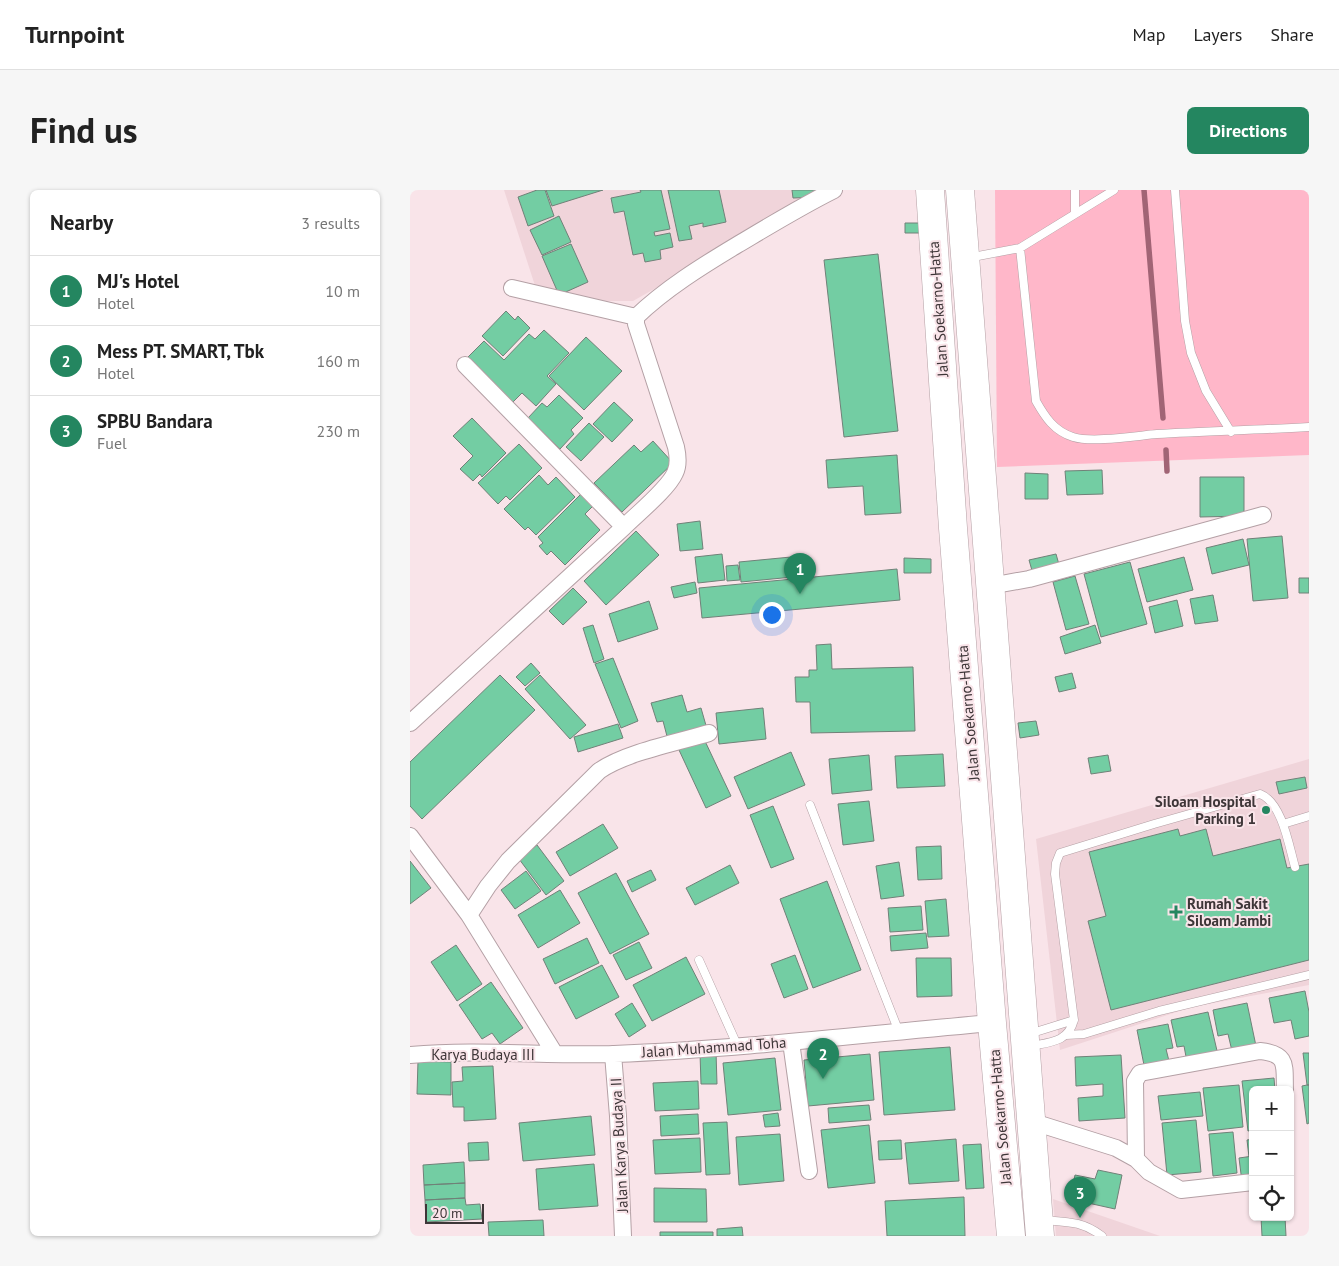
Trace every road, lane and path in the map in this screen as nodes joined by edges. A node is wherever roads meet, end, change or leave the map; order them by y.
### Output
1 (834, 190) edge
2 (930, 190) edge
3 (960, 190) edge
4 (1075, 190) edge
5 (1114, 190) edge
6 (1175, 190) edge
7 (1075, 214) junction
8 (1020, 248) junction
9 (978, 256) dead end
10 (512, 288) dead end
11 (636, 317) junction
12 (465, 366) dead end
13 (1309, 428) edge
14 (1231, 432) junction
15 (1263, 515) dead end
16 (624, 527) junction
17 (990, 586) junction
18 (410, 723) edge
19 (709, 733) dead end
20 (1002, 739) junction
21 (971, 743) junction
22 (810, 805) dead end
23 (1309, 816) edge
24 (1283, 824) junction
25 (410, 836) edge
26 (1295, 867) dead end
27 (469, 915) junction
28 (699, 960) dead end
29 (1309, 975) edge
30 (1074, 1020) junction
31 (992, 1023) junction
32 (899, 1032) junction
33 (1066, 1035) junction
34 (791, 1042) junction
35 (1024, 1042) junction
36 (738, 1047) junction
37 (555, 1054) junction
38 (613, 1054) junction
39 (410, 1056) edge
40 (1285, 1086) edge
41 (1030, 1120) junction
42 (1136, 1159) junction
43 (809, 1171) dead end
44 (1249, 1182) edge
45 (1010, 1228) edge
46 (1039, 1228) edge
47 (623, 1236) edge
48 (1102, 1236) edge

1 - 11 street
2 - 21 highway, Jalan Soekarno-Hatta
3 - 17 highway, Jalan Soekarno-Hatta
4 - 7 lane
5 - 7 lane
6 - 14 lane
7 - 8 lane
8 - 9 lane
8 - 14 lane
10 - 11 street
11 - 16 street
12 - 16 street
13 - 14 lane
15 - 17 street
16 - 18 street
17 - 20 highway, Jalan Soekarno-Hatta
19 - 27 street
20 - 21 highway
20 - 35 highway, Jalan Soekarno-Hatta
21 - 31 highway, Jalan Soekarno-Hatta
22 - 32 lane
23 - 24 lane
24 - 26 lane
24 - 30 lane
25 - 27 street
27 - 37 street
28 - 36 lane
29 - 33 lane
30 - 33 lane
30 - 35 lane
31 - 32 street, Jalan Muhammad Toha
31 - 45 highway, Jalan Soekarno-Hatta
32 - 34 street, Jalan Muhammad Toha
33 - 35 lane
34 - 36 street, Jalan Muhammad Toha
34 - 43 street
35 - 41 highway, Jalan Soekarno-Hatta
36 - 38 street, Jalan Muhammad Toha
37 - 38 street, Jalan Muhammad Toha
37 - 39 street, Karya Budaya III
38 - 47 street, Jalan Karya Budaya II
40 - 42 street
41 - 42 street
41 - 46 highway, Jalan Soekarno-Hatta
42 - 44 street
45 - 46 highway
46 - 48 lane

